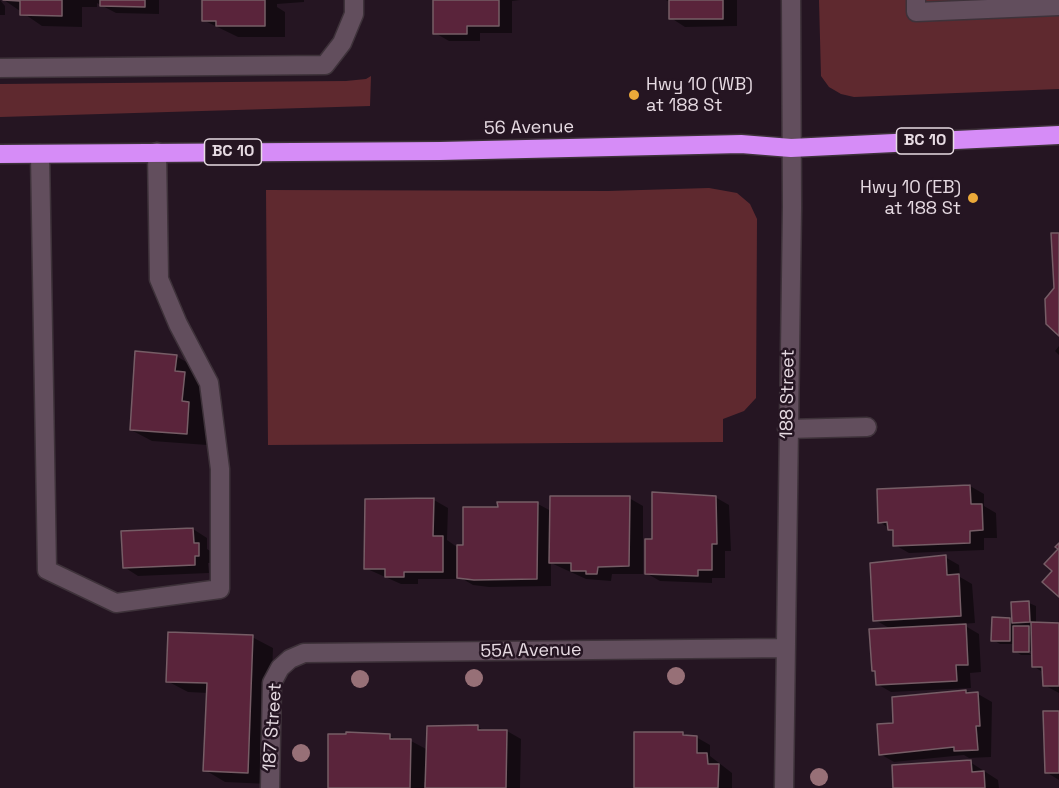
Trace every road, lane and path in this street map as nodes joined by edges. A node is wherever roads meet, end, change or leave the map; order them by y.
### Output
1 (354, 0) edge
2 (791, 0) edge
3 (916, 0) edge
4 (1059, 6) edge
5 (0, 68) edge
6 (1059, 135) edge
7 (791, 148) junction
8 (157, 152) junction
9 (0, 154) edge
10 (40, 154) junction
11 (867, 428) dead end
12 (787, 429) junction
13 (786, 648) junction
14 (280, 668) joint
15 (270, 788) edge
16 (784, 788) edge

1 - 5 street
2 - 7 street, 188 Street
3 - 4 street
6 - 7 highway, 56 Avenue / BC 10
7 - 8 highway, 56 Avenue / BC 10
7 - 12 street, 188 Street
8 - 10 highway, 56 Avenue / BC 10
8 - 10 street
9 - 10 highway, 56 Avenue / BC 10
11 - 12 street
12 - 13 street, 188 Street
13 - 14 street, 55A Avenue
13 - 16 street, 188 Street
14 - 15 street, 187 Street

